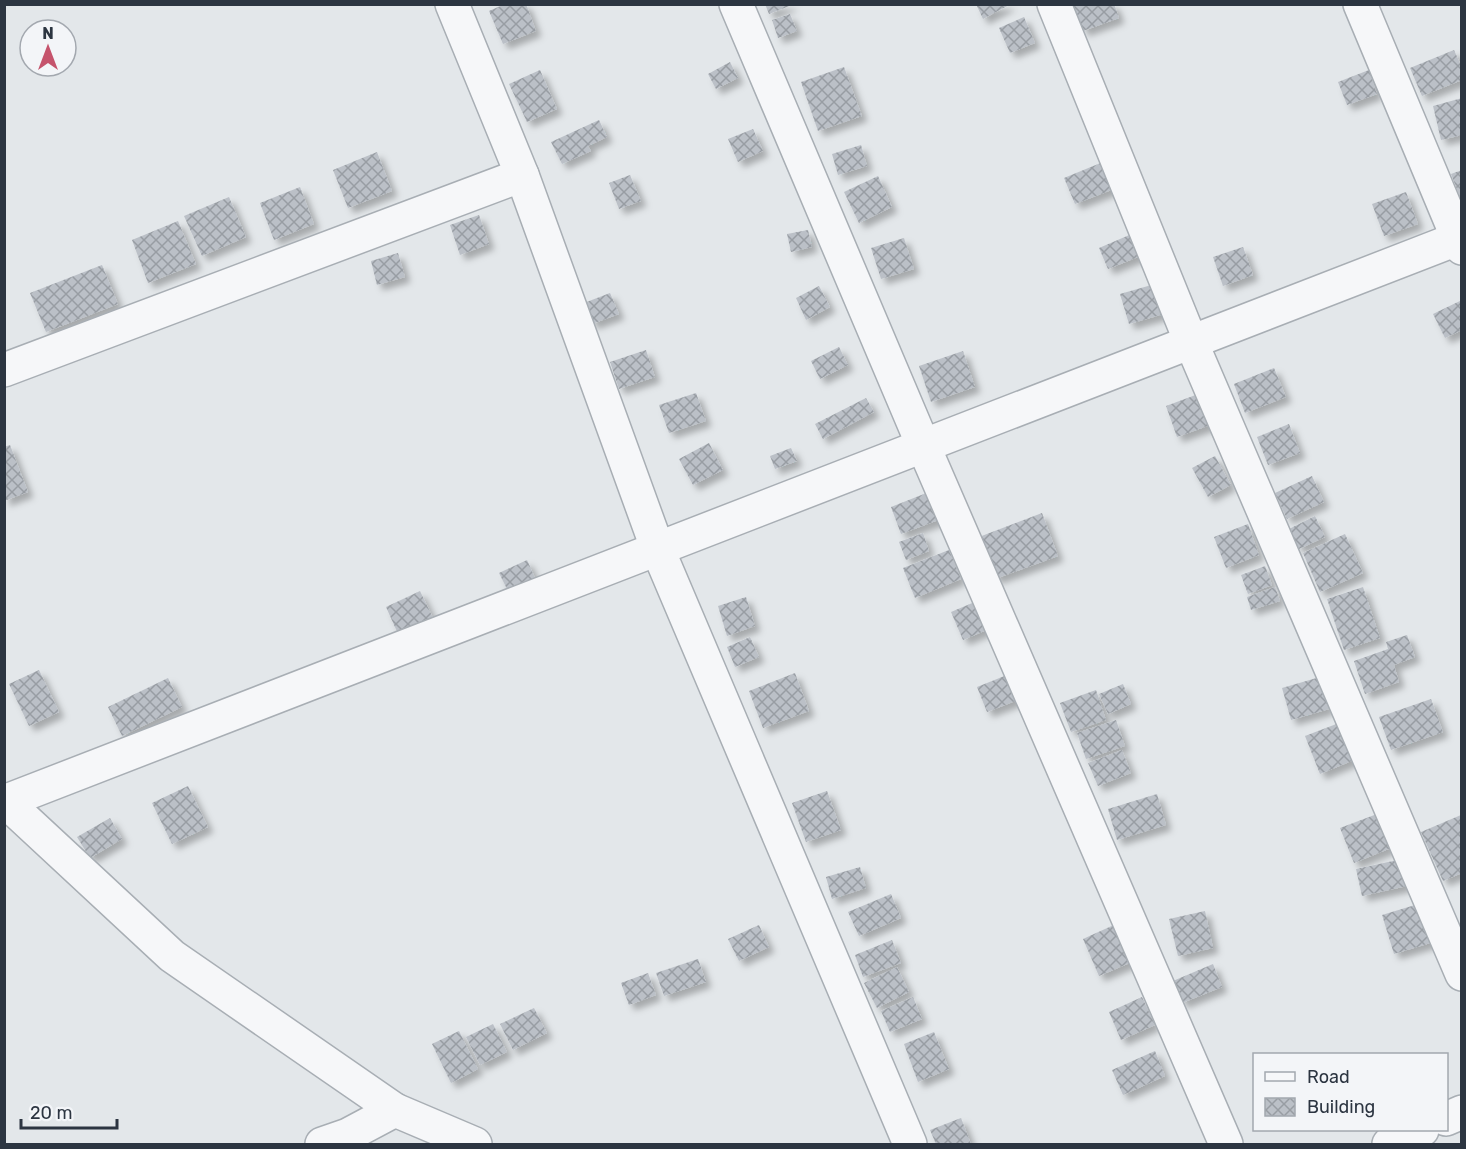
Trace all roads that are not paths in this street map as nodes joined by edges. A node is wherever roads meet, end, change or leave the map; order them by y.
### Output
1 (452, 4) edge
2 (736, 4) edge
3 (1054, 4) edge
4 (1360, 4) edge
5 (522, 175) junction
6 (1460, 241) edge
7 (1191, 342) junction
8 (4, 370) edge
9 (923, 445) junction
10 (658, 550) junction
11 (5, 801) edge
12 (1461, 974) edge
13 (395, 1110) junction
14 (1420, 1131) edge
15 (322, 1144) edge
16 (475, 1144) edge
17 (910, 1144) edge
18 (1226, 1144) edge
19 (1389, 1144) edge

1 - 5 street
2 - 9 street
3 - 7 street
4 - 6 street
5 - 8 street
5 - 10 street
6 - 7 street
7 - 9 street
7 - 12 street
9 - 10 street
9 - 18 street
10 - 11 street
10 - 17 street
11 - 13 street
13 - 15 street
13 - 16 street
14 - 19 street

